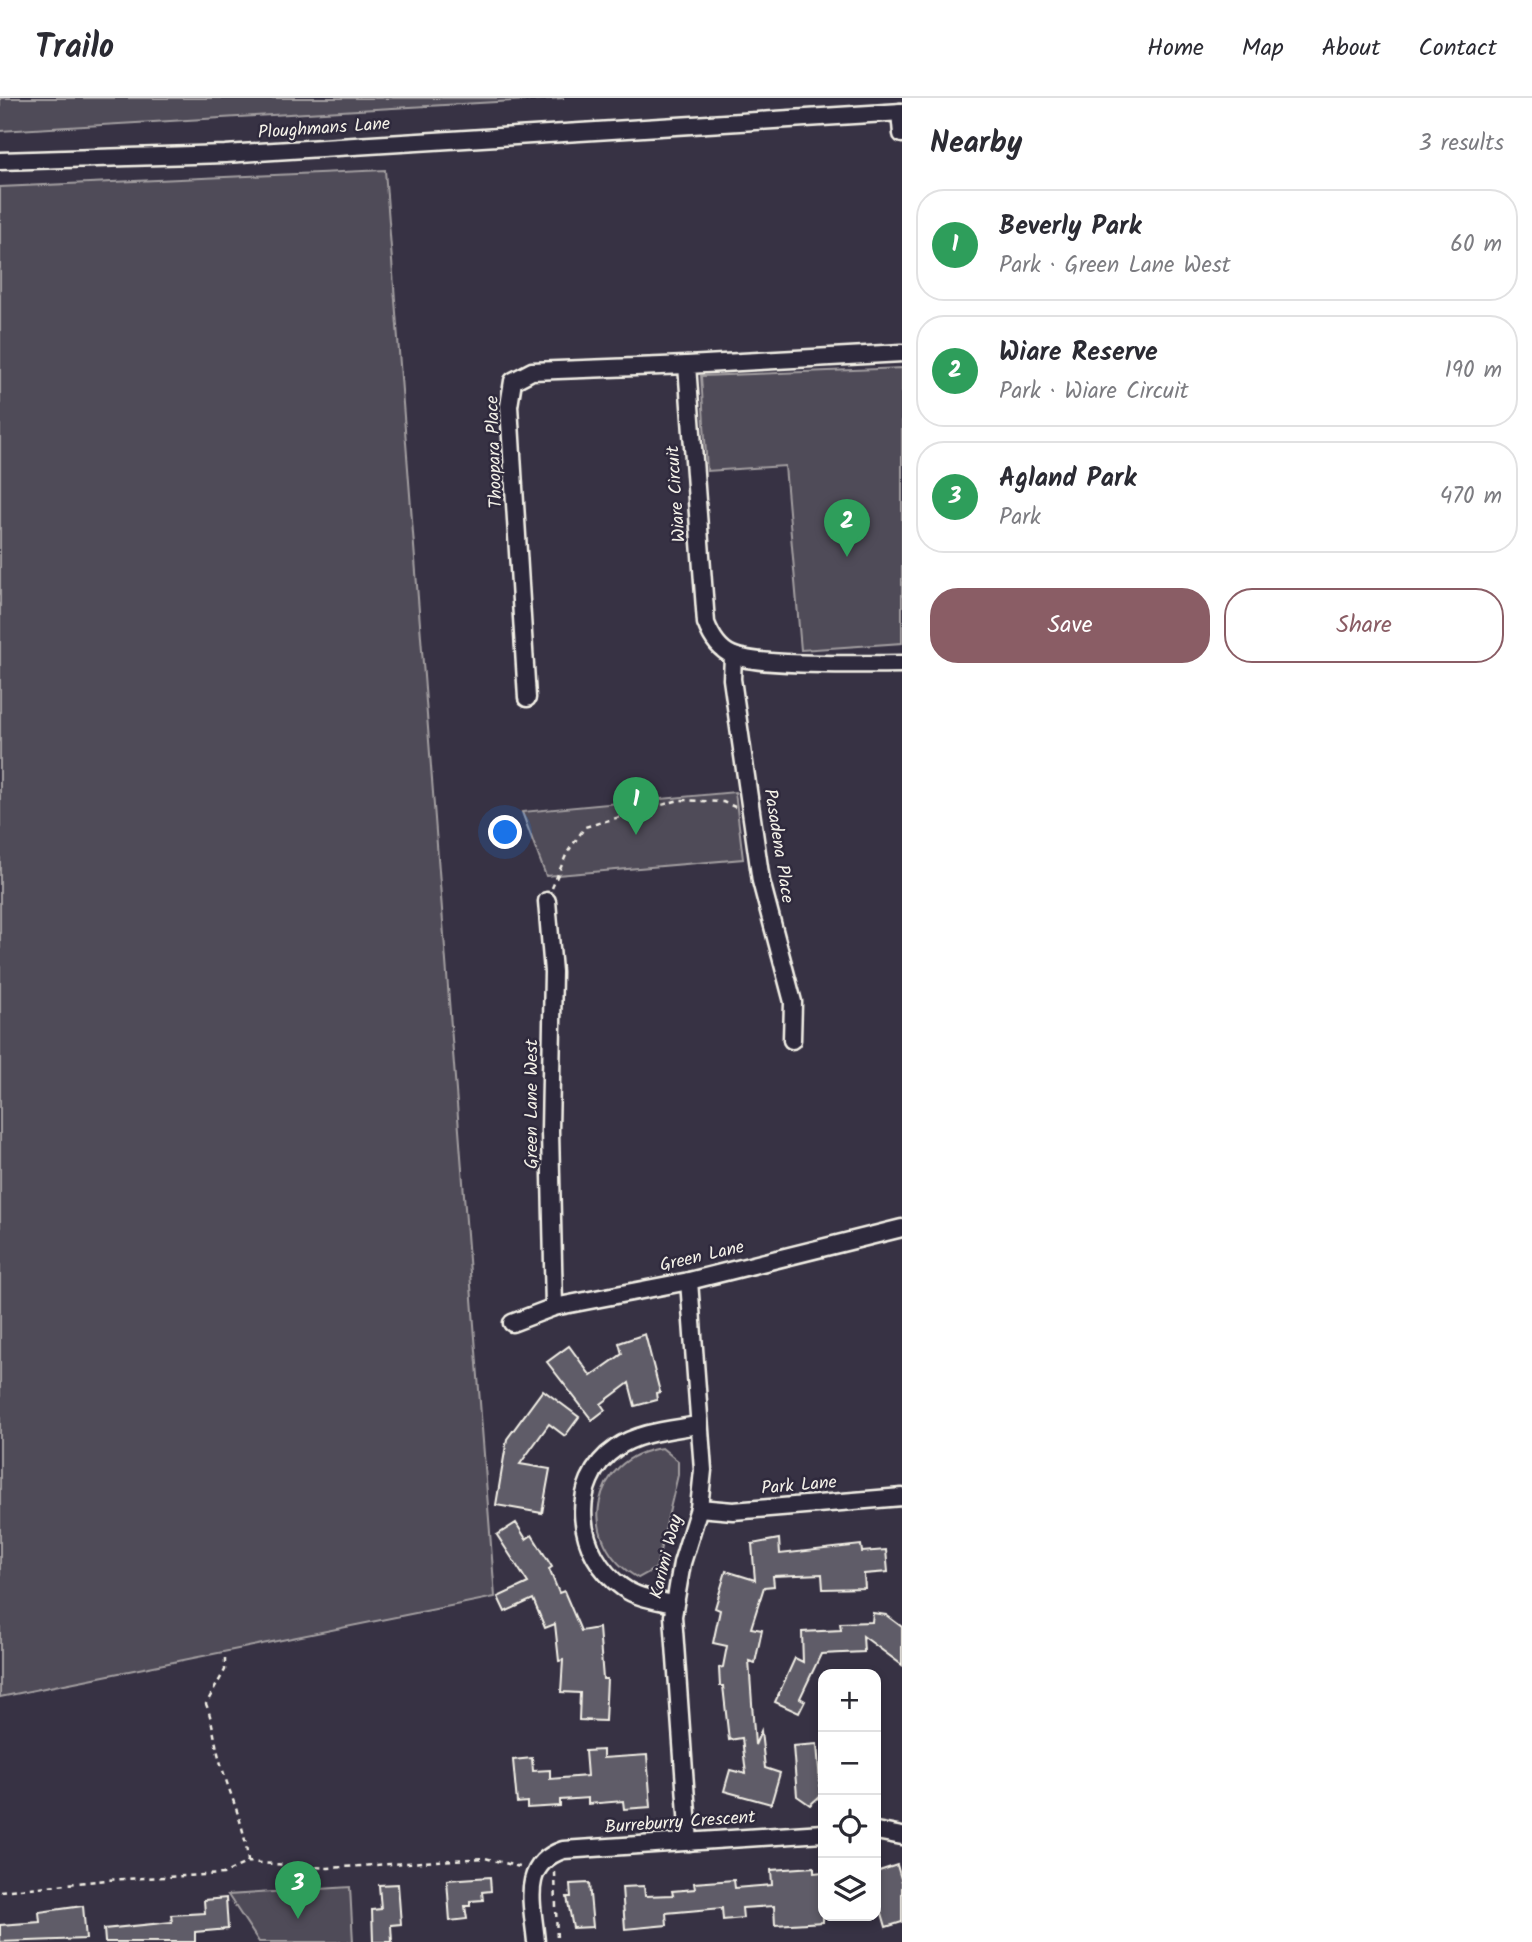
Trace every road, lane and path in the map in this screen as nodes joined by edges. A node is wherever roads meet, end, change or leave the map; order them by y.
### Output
1 (901, 112) edge
2 (902, 134) edge
3 (0, 161) edge
4 (902, 353) edge
5 (687, 365) junction
6 (733, 656) junction
7 (902, 664) edge
8 (527, 698) dead end
9 (754, 814) junction
10 (547, 901) joint
11 (792, 1040) dead end
12 (902, 1228) edge
13 (689, 1281) junction
14 (554, 1307) junction
15 (512, 1323) dead end
16 (698, 1425) junction
17 (902, 1497) edge
18 (699, 1508) junction
19 (673, 1604) junction
20 (225, 1658) dead end
21 (881, 1832) edge
22 (818, 1833) edge
23 (902, 1836) edge
24 (689, 1842) junction
25 (564, 1850) junction
26 (248, 1862) junction
27 (538, 1865) junction
28 (0, 1891) edge
29 (536, 1942) edge
30 (557, 1942) edge

1 - 2 street
1 - 3 street, Ploughmans Lane
4 - 5 street
5 - 6 street, Wiare Circuit
5 - 8 street, Thoopara Place
6 - 7 street
6 - 9 street, Pasadena Place
9 - 10 path
9 - 11 street, Pasadena Place
10 - 14 street, Green Lane West
12 - 13 street, Green Lane
13 - 14 street, Green Lane
13 - 16 street, Karimi Way
14 - 15 street, Green Lane
16 - 18 street, Karimi Way
16 - 19 street
17 - 18 street, Park Lane
18 - 19 street, Karimi Way
19 - 24 street, Karimi Way
20 - 26 path
21 - 23 street
22 - 24 street, Burreburry Crescent
24 - 25 street, Burreburry Crescent
25 - 27 street, Burreburry Crescent
25 - 30 path
26 - 27 path
26 - 28 path
27 - 29 street

